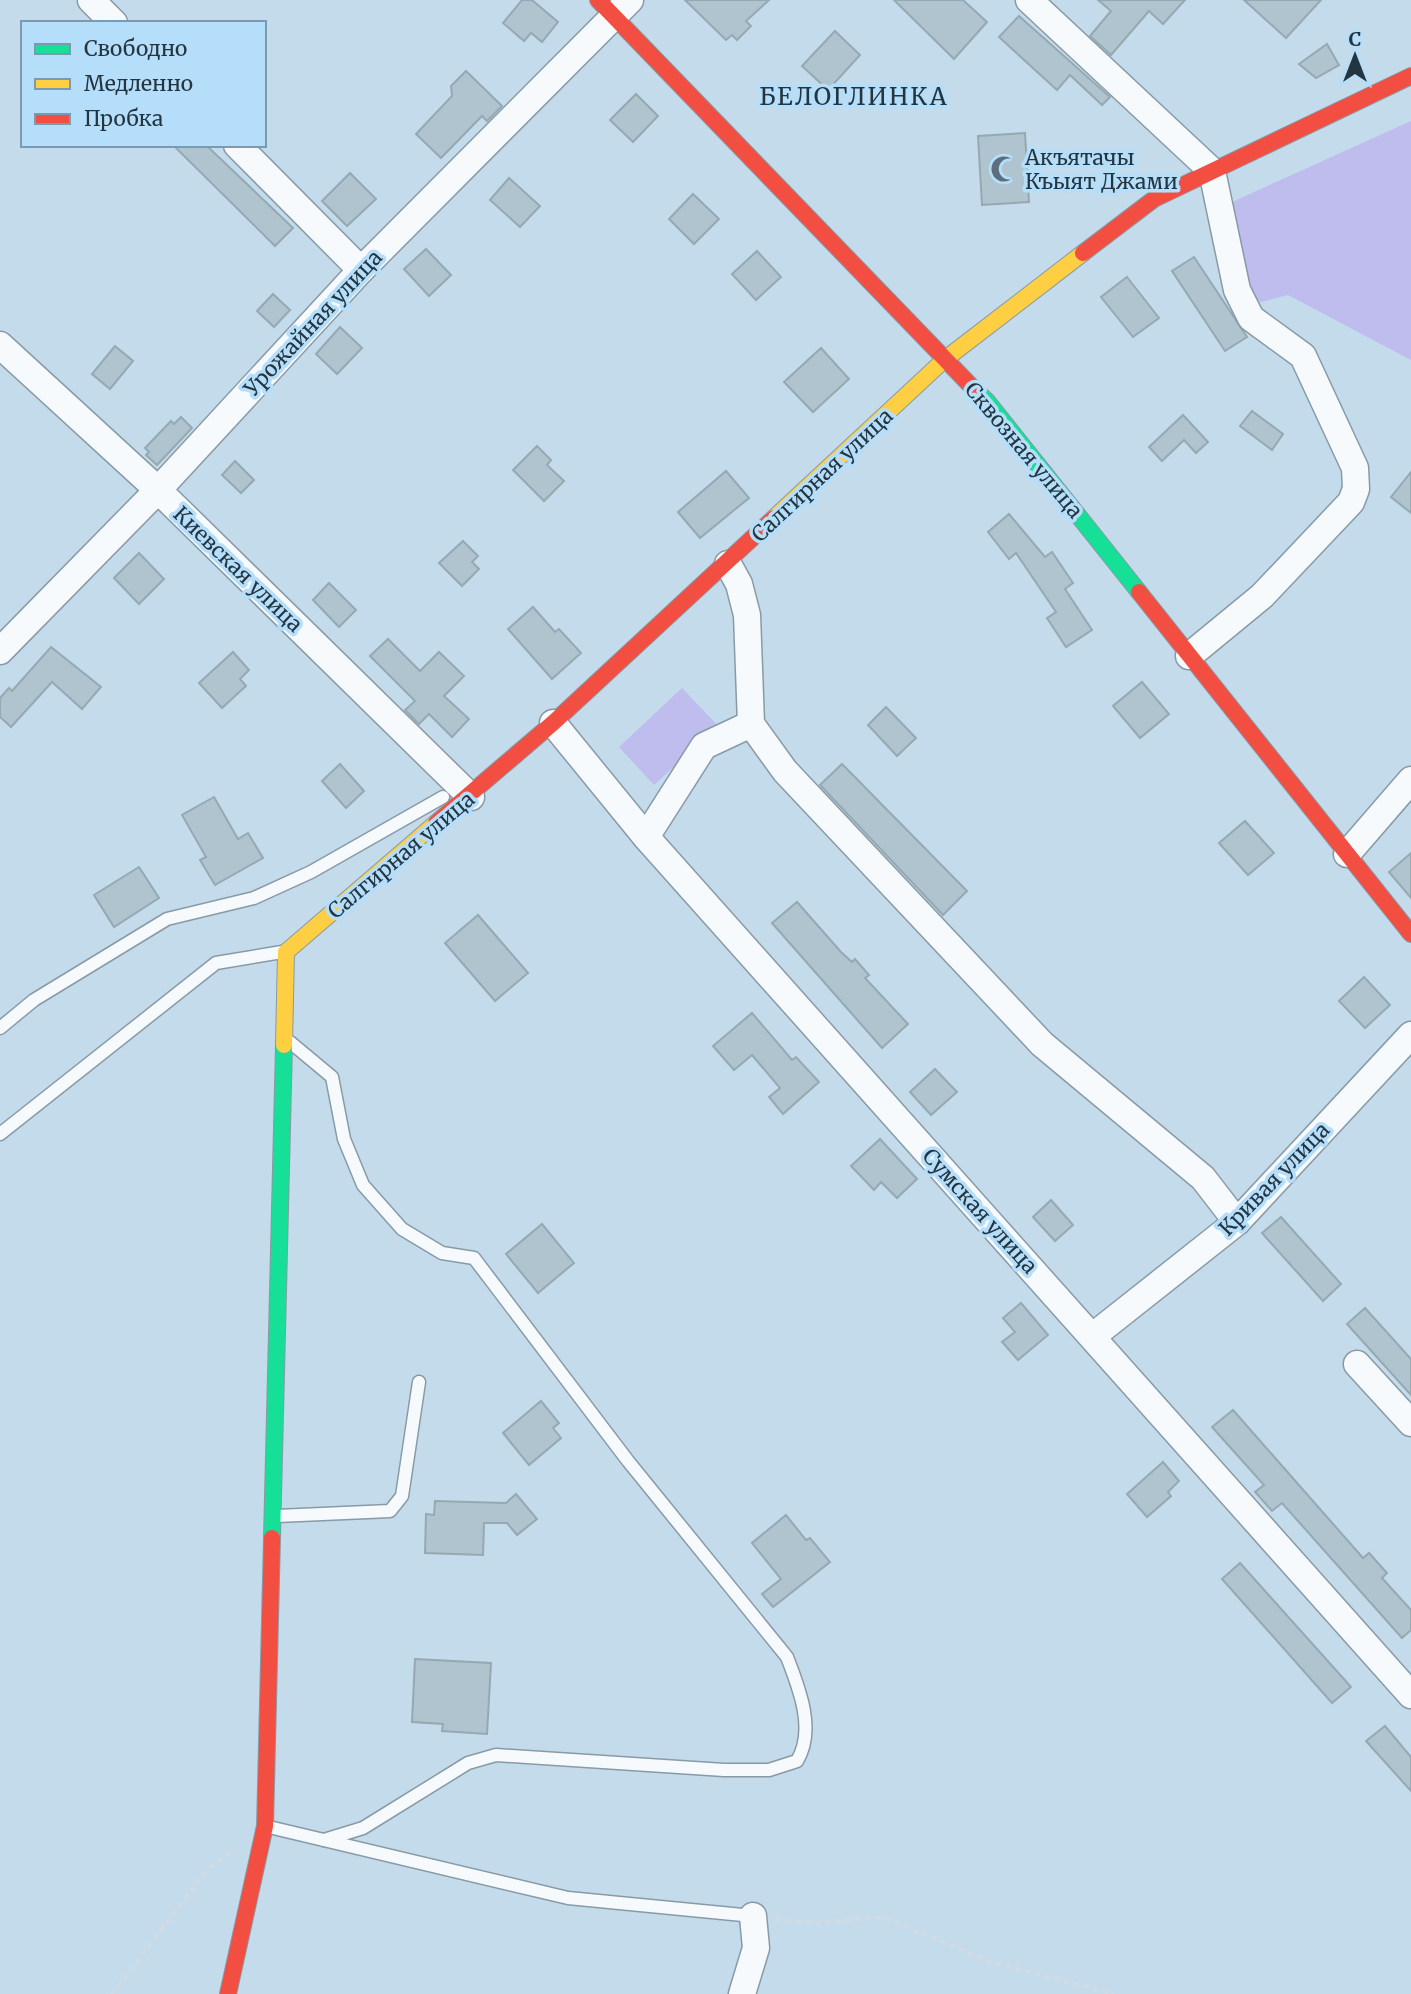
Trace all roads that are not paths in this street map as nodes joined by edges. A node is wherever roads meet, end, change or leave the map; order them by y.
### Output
1 (91, 0) edge
2 (1029, 0) edge
3 (614, 5) edge
4 (112, 21) edge
5 (1411, 76) edge
6 (239, 147) edge
7 (1212, 171) junction
8 (361, 270) junction
9 (0, 345) edge
10 (944, 360) junction
11 (158, 490) junction
12 (728, 564) junction
13 (0, 651) edge
14 (1189, 656) junction
15 (553, 723) junction
16 (751, 724) junction
17 (1411, 780) edge
18 (466, 792) junction
19 (646, 837) junction
20 (1348, 854) junction
21 (1411, 934) edge
22 (286, 952) junction
23 (0, 1028) edge
24 (1411, 1035) edge
25 (284, 1037) junction
26 (0, 1134) edge
27 (1237, 1222) junction
28 (1093, 1336) junction
29 (1357, 1364) dead end
30 (419, 1382) dead end
31 (1411, 1423) edge
32 (273, 1517) junction
33 (1411, 1695) edge
34 (265, 1826) junction
35 (324, 1840) junction
36 (753, 1916) joint
37 (228, 1994) edge
38 (742, 1994) edge

1 - 4 street
2 - 7 street
3 - 8 street, Урожайная улица
3 - 10 street, Сквозная улица
5 - 7 street, Салгирная улица
6 - 8 street
7 - 10 street, Салгирная улица
7 - 14 street
8 - 11 street, Урожайная улица
9 - 11 street, Киевская улица
10 - 12 street, Салгирная улица
10 - 14 street, Сквозная улица
11 - 13 street, Урожайная улица
11 - 18 street, Киевская улица
12 - 15 street, Салгирная улица
12 - 16 street
14 - 20 street, Сквозная улица
15 - 18 street, Салгирная улица
15 - 19 street, Сумская улица
16 - 19 street
16 - 27 street
17 - 20 street
18 - 22 street, Салгирная улица
18 - 23 lane
19 - 28 street, Сумская улица
20 - 21 street, Сквозная улица
22 - 25 street
22 - 26 lane
24 - 27 street, Кривая улица
25 - 32 street
25 - 35 lane
27 - 28 street, Кривая улица
28 - 33 street, Сумская улица
29 - 31 street
30 - 32 lane
32 - 34 street
34 - 35 lane
34 - 37 street
35 - 36 lane
36 - 38 street

